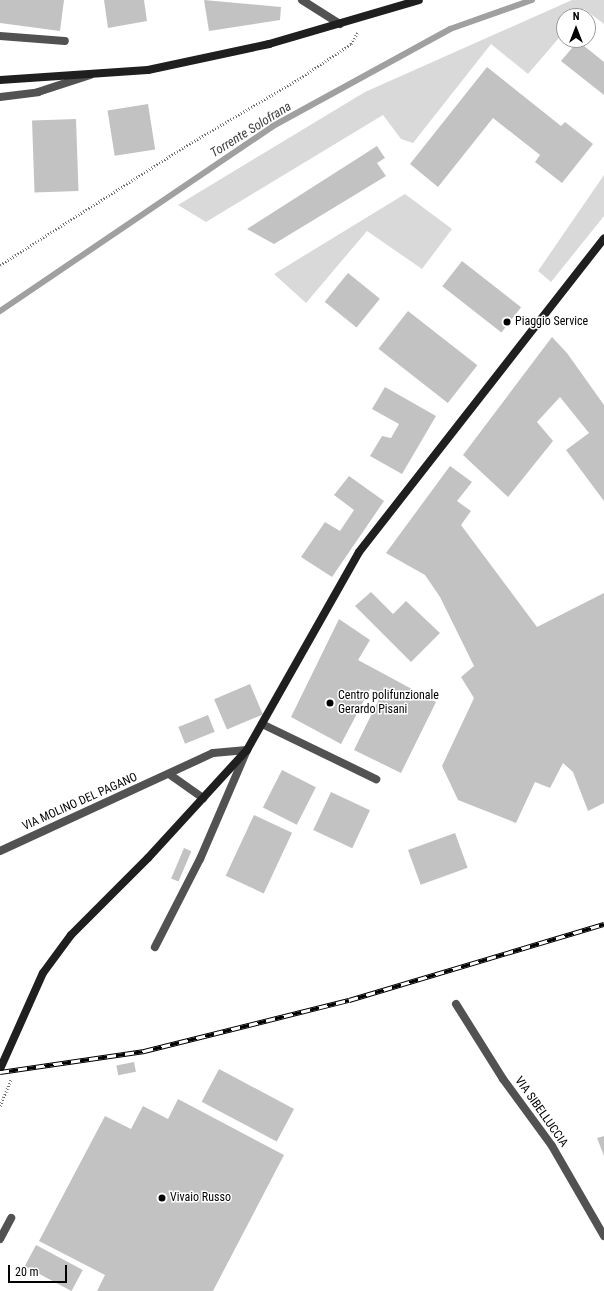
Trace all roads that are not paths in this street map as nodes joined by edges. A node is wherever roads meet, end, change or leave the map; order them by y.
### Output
1 (302, 0) edge
2 (419, 0) edge
3 (340, 24) junction
4 (0, 36) edge
5 (65, 41) dead end
6 (0, 75) edge
7 (90, 75) junction
8 (19, 78) junction
9 (0, 80) edge
10 (0, 97) edge
11 (604, 238) edge
12 (262, 724) junction
13 (247, 750) junction
14 (169, 774) junction
15 (376, 779) dead end
16 (202, 798) junction
17 (0, 851) edge
18 (156, 946) dead end
19 (456, 1004) dead end
20 (0, 1069) edge
21 (11, 1218) dead end
22 (604, 1236) edge
23 (0, 1239) edge

1 - 3 street
2 - 3 main road
3 - 7 main road
4 - 5 street
6 - 8 main road
7 - 8 main road
7 - 10 street
8 - 9 main road
11 - 12 main road
12 - 13 main road
12 - 15 street
13 - 14 street, VIA MOLINO DEL PAGANO
13 - 16 main road
13 - 18 street
14 - 16 street
14 - 17 street, VIA MOLINO DEL PAGANO
16 - 20 main road
19 - 22 street, VIA SIBELLUCCIA
21 - 23 street

